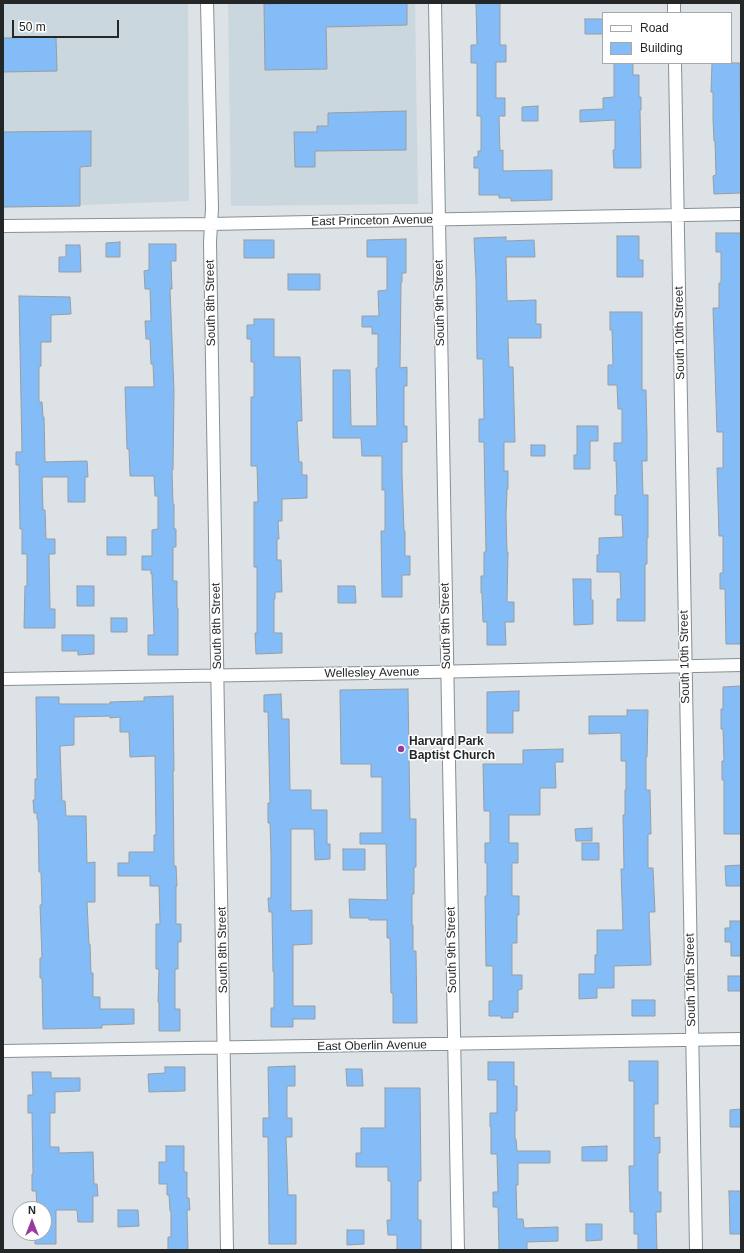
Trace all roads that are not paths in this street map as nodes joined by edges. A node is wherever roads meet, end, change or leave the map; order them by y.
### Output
1 (207, 3) edge
2 (435, 3) edge
3 (675, 64) edge
4 (741, 214) edge
5 (678, 215) junction
6 (438, 219) junction
7 (210, 224) junction
8 (3, 226) edge
9 (741, 665) edge
10 (686, 666) junction
11 (447, 672) junction
12 (218, 676) junction
13 (3, 679) edge
14 (741, 1039) edge
15 (692, 1040) junction
16 (454, 1044) junction
17 (224, 1048) junction
18 (3, 1051) edge
19 (227, 1250) edge
20 (458, 1250) edge
21 (696, 1250) edge

1 - 7 street, South 8th Street
2 - 6 street, South 9th Street
3 - 5 street, South 10th Street
4 - 5 street, East Princeton Avenue
5 - 6 street, East Princeton Avenue
5 - 10 street, South 10th Street
6 - 7 street, East Princeton Avenue
6 - 11 street, South 9th Street
7 - 8 street, East Princeton Avenue
7 - 12 street, South 8th Street
9 - 10 street, Wellesley Avenue
10 - 11 street, Wellesley Avenue
10 - 15 street, South 10th Street
11 - 12 street, Wellesley Avenue
11 - 16 street, South 9th Street
12 - 13 street, Wellesley Avenue
12 - 17 street, South 8th Street
14 - 15 street, East Oberlin Avenue
15 - 16 street, East Oberlin Avenue
15 - 21 street, South 10th Street
16 - 17 street, East Oberlin Avenue
16 - 20 street, South 9th Street
17 - 18 street, East Oberlin Avenue
17 - 19 street, South 8th Street

